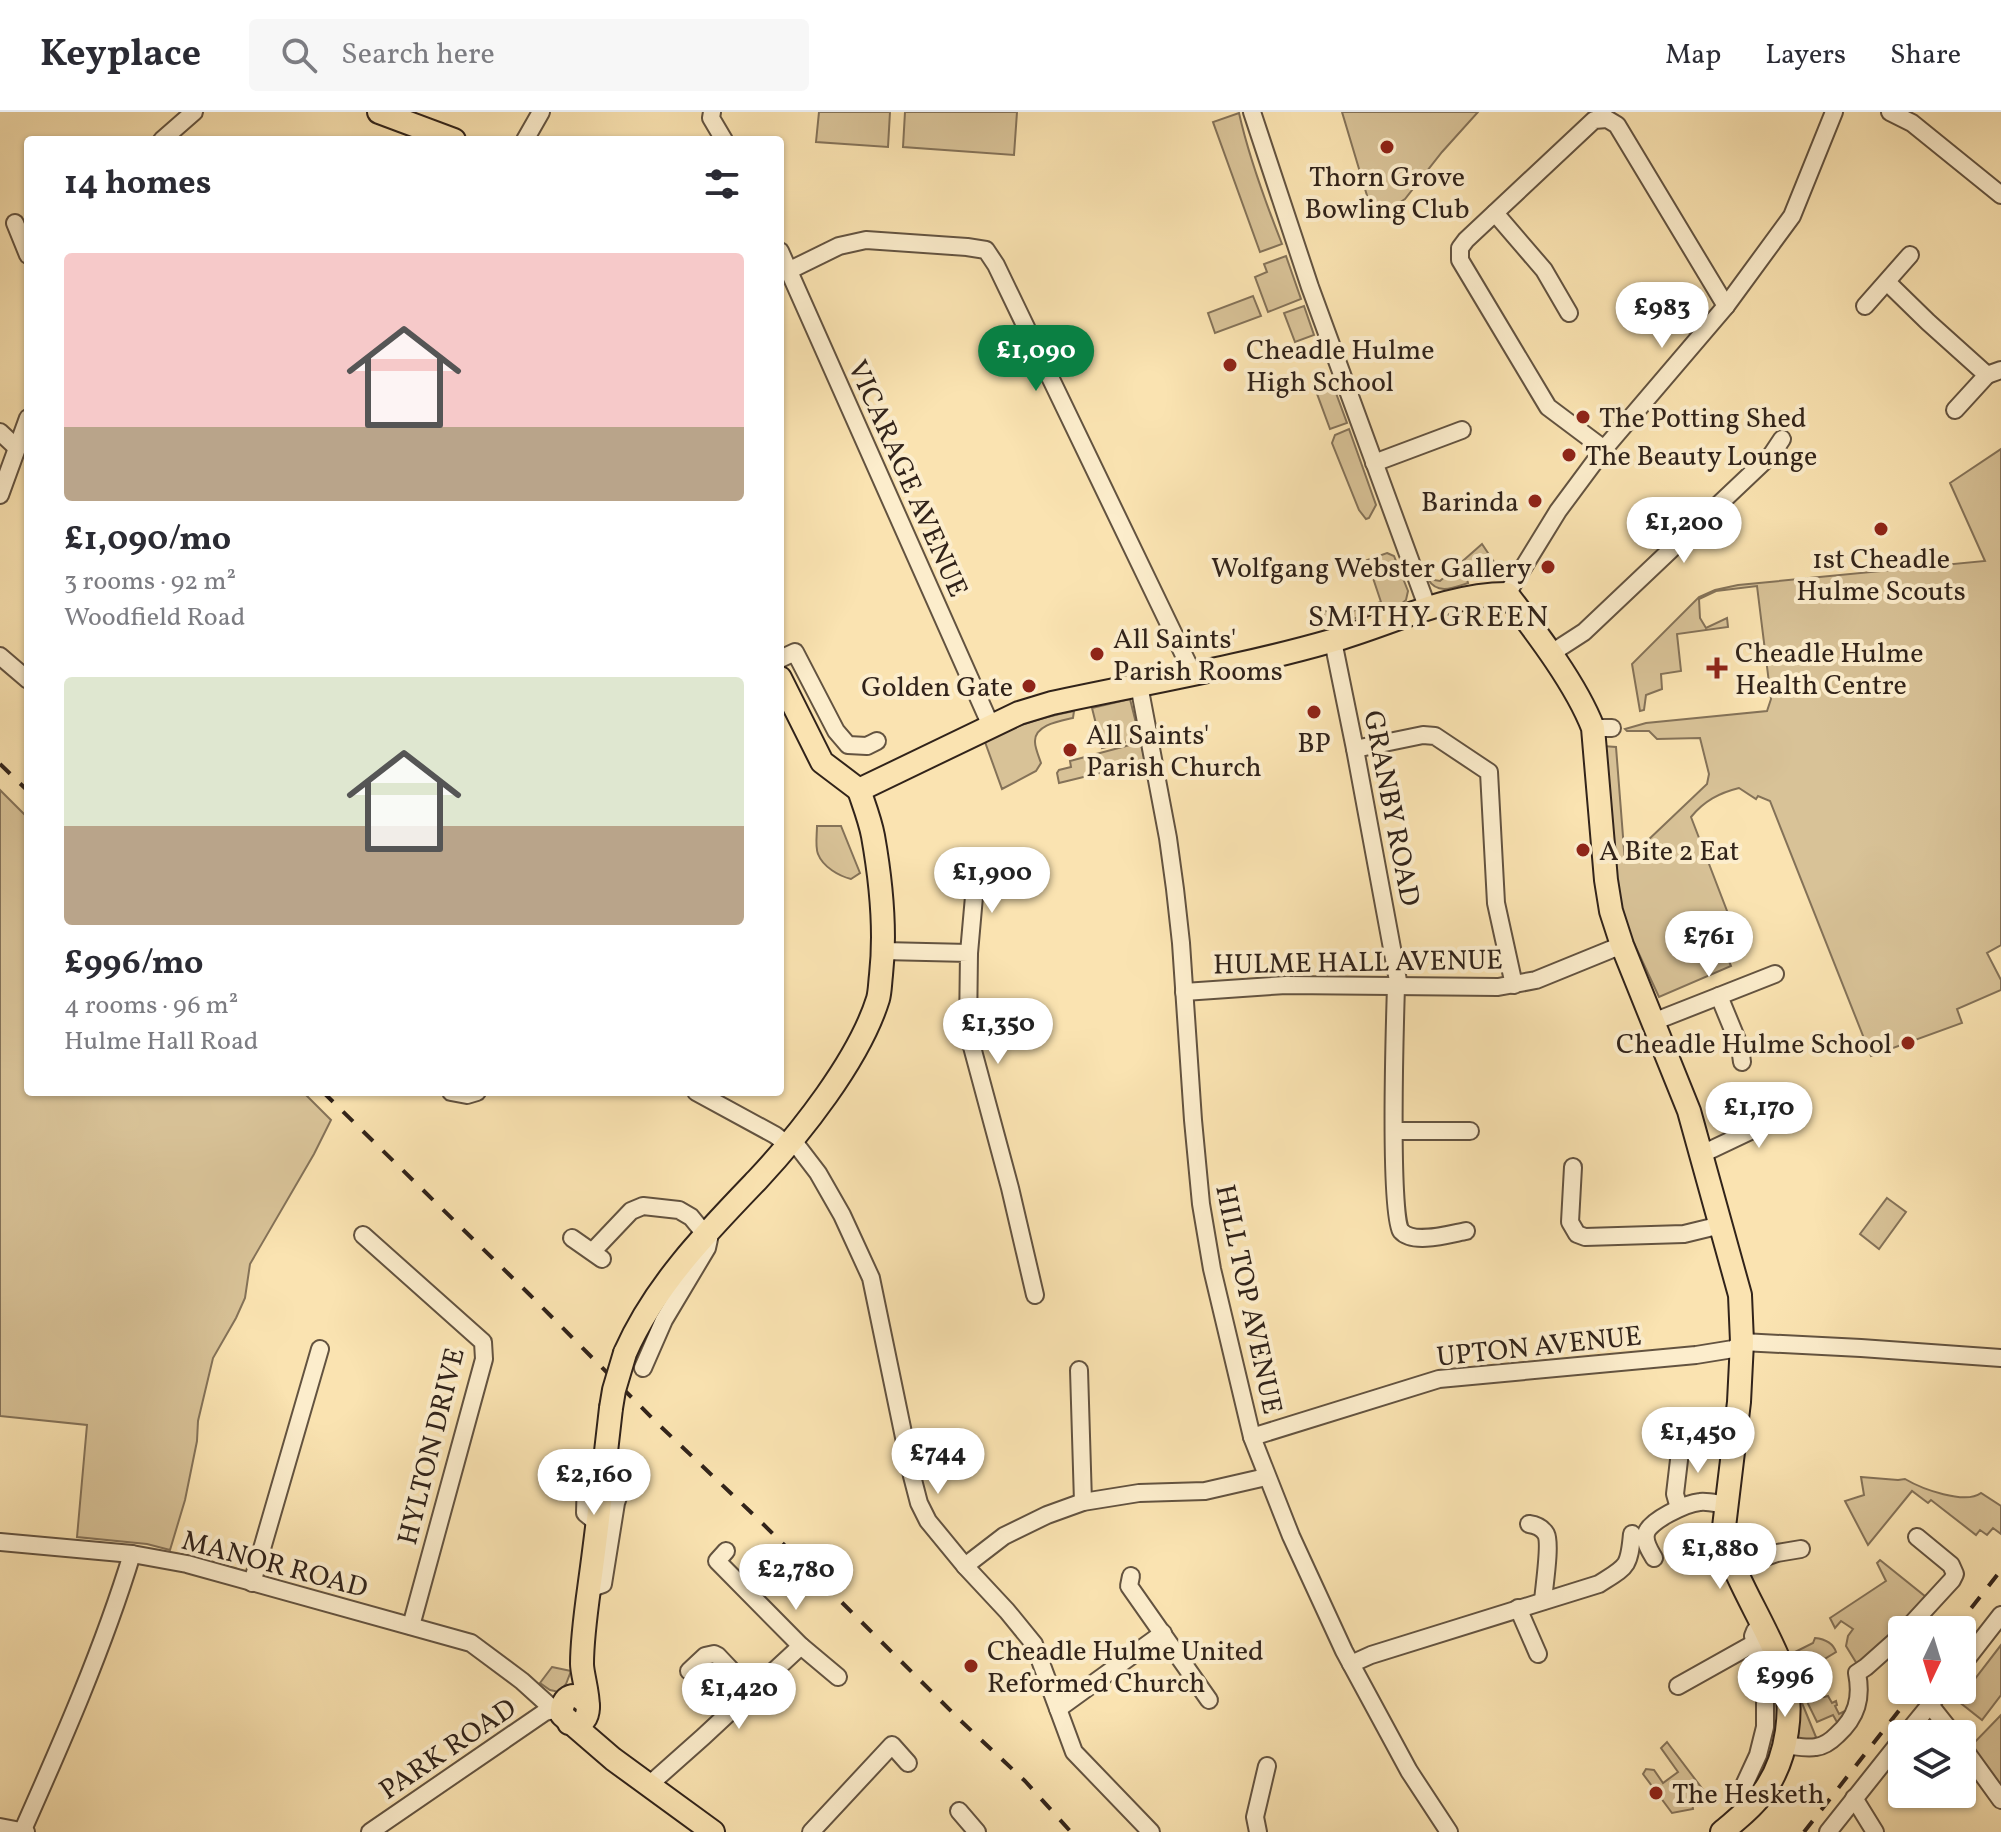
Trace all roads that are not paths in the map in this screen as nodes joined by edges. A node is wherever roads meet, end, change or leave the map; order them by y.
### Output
1 (194, 112) edge
2 (379, 112) edge
3 (541, 112) edge
4 (712, 112) edge
5 (1252, 112) edge
6 (1834, 112) edge
7 (1890, 112) edge
8 (167, 136) edge
9 (443, 136) edge
10 (527, 136) edge
11 (722, 136) edge
12 (2001, 195) edge
13 (1495, 213) junction
14 (15, 223) dead end
15 (24, 245) edge
16 (1910, 255) dead end
17 (784, 259) edge
18 (790, 270) junction
19 (1887, 282) junction
20 (1570, 305) dead end
21 (1726, 306) junction
22 (1865, 306) dead end
23 (1994, 372) edge
24 (1955, 410) dead end
25 (24, 429) edge
26 (1462, 430) dead end
27 (0, 432) edge
28 (1782, 439) dead end
29 (17, 448) junction
30 (1604, 449) junction
31 (1374, 463) junction
32 (0, 495) edge
33 (1507, 594) junction
34 (1428, 609) junction
35 (1333, 641) junction
36 (793, 653) edge
37 (1550, 654) junction
38 (0, 656) edge
39 (1193, 674) junction
40 (24, 677) edge
41 (1139, 685) junction
42 (784, 686) edge
43 (991, 726) junction
44 (877, 741) dead end
45 (1355, 749) junction
46 (859, 790) junction
47 (976, 874) dead end
48 (1622, 945) junction
49 (883, 951) junction
50 (969, 953) junction
51 (1775, 974) dead end
52 (1514, 985) junction
53 (1398, 986) junction
54 (1184, 992) junction
55 (1719, 996) junction
56 (1653, 1022) junction
57 (1742, 1062) dead end
58 (707, 1096) edge
59 (1799, 1108) dead end
60 (1394, 1131) junction
61 (1470, 1131) dead end
62 (790, 1142) junction
63 (1702, 1154) junction
64 (1573, 1167) dead end
65 (1721, 1225) junction
66 (1466, 1231) dead end
67 (704, 1234) junction
68 (363, 1235) dead end
69 (572, 1238) dead end
70 (1035, 1295) dead end
71 (1742, 1342) junction
72 (320, 1349) dead end
73 (2001, 1358) edge
74 (643, 1368) dead end
75 (1079, 1370) dead end
76 (1252, 1437) junction
77 (1681, 1443) dead end
78 (627, 1471) dead end
79 (576, 1473) dead end
80 (1266, 1477) junction
81 (1083, 1502) junction
82 (1726, 1505) junction
83 (1679, 1508) junction
84 (597, 1523) junction
85 (1529, 1524) dead end
86 (1632, 1534) dead end
87 (1917, 1537) dead end
88 (0, 1542) edge
89 (1801, 1549) dead end
90 (726, 1551) dead end
91 (132, 1554) junction
92 (1654, 1558) dead end
93 (965, 1566) junction
94 (1734, 1568) junction
95 (1131, 1576) dead end
96 (252, 1583) junction
97 (589, 1589) junction
98 (1543, 1601) junction
99 (1518, 1608) junction
100 (2001, 1615) edge
101 (1919, 1616) edge
102 (411, 1626) junction
103 (1163, 1633) junction
104 (1758, 1634) junction
105 (801, 1646) junction
106 (1888, 1647) edge
107 (1976, 1647) edge
108 (1538, 1654) dead end
109 (1351, 1664) junction
110 (689, 1671) dead end
111 (838, 1677) dead end
112 (1678, 1686) dead end
113 (752, 1692) junction
114 (1209, 1700) dead end
115 (1930, 1705) joint
116 (1058, 1709) junction
117 (572, 1710) junction
118 (1918, 1720) edge
119 (1942, 1720) edge
120 (1784, 1745) junction
121 (1888, 1756) edge
122 (908, 1763) dead end
123 (1976, 1765) edge
124 (1267, 1766) dead end
125 (649, 1785) junction
126 (1854, 1798) junction
127 (2001, 1800) edge
128 (1751, 1808) junction
129 (959, 1811) dead end
130 (0, 1827) edge
131 (23, 1832) edge
132 (370, 1832) edge
133 (713, 1832) edge
134 (811, 1832) edge
135 (977, 1832) edge
136 (1151, 1832) edge
137 (1258, 1832) edge
138 (1449, 1832) edge
139 (1722, 1832) edge
140 (1828, 1832) edge
141 (1875, 1832) edge

1 - 8 street
2 - 9 main road
3 - 10 street
4 - 11 street
5 - 31 street
6 - 21 street
7 - 12 street
13 - 20 street
13 - 21 street
13 - 30 street
14 - 15 street
16 - 19 street
17 - 18 street, VICARAGE AVENUE
18 - 39 street
18 - 43 street, VICARAGE AVENUE
19 - 22 street
19 - 23 street
21 - 30 street
23 - 24 street
25 - 29 street
26 - 31 street
27 - 29 street
28 - 37 street
29 - 32 street
30 - 33 street
31 - 34 street
33 - 34 main road
33 - 37 main road
34 - 35 main road
35 - 39 main road
35 - 45 street, GRANBY ROAD
36 - 44 street
37 - 48 main road
38 - 40 street
39 - 41 main road
41 - 43 main road
41 - 54 street, HILL TOP AVENUE
42 - 46 main road
43 - 46 main road
45 - 52 street
45 - 53 street, GRANBY ROAD
46 - 49 main road
47 - 50 street
48 - 52 street, HULME HALL AVENUE
48 - 56 main road
49 - 50 street
49 - 62 main road
50 - 70 street
51 - 55 street
52 - 53 street, HULME HALL AVENUE
53 - 54 street, HULME HALL AVENUE
53 - 60 street, GRANBY ROAD
54 - 76 street, HILL TOP AVENUE
55 - 56 street
55 - 57 street
56 - 63 main road
58 - 62 street
59 - 63 street
60 - 61 street
60 - 66 street, GRANBY ROAD
62 - 67 main road
62 - 93 street
63 - 65 main road
64 - 65 street
65 - 71 main road
67 - 69 street
67 - 74 street
67 - 84 main road, bridge
68 - 102 street, HYLTON DRIVE
71 - 73 street
71 - 76 street, UPTON AVENUE
71 - 82 main road
72 - 96 street
75 - 81 street
76 - 80 street, HILL TOP AVENUE
77 - 83 street
78 - 97 street
79 - 84 street
80 - 81 street
80 - 109 street, HILL TOP AVENUE
81 - 93 street
82 - 83 street
82 - 94 main road
83 - 92 street
84 - 97 main road
85 - 98 street
86 - 98 street
87 - 101 street
88 - 91 street, MANOR ROAD
89 - 94 street
90 - 105 street
91 - 96 street, MANOR ROAD
91 - 131 street
93 - 116 street
94 - 104 main road
95 - 103 street
96 - 102 street, MANOR ROAD
97 - 117 main road
98 - 99 street
99 - 108 street
99 - 109 street
100 - 107 street
102 - 117 street, MANOR ROAD
103 - 114 street
103 - 116 street
104 - 112 street
104 - 120 main road
104 - 128 street
105 - 111 street
105 - 113 street
106 - 120 street
109 - 138 street, HILL TOP AVENUE
110 - 113 street
113 - 125 street
115 - 118 street
115 - 119 street
116 - 136 street
117 - 125 main road
117 - 132 street, PARK ROAD
120 - 128 main road
121 - 126 street
122 - 134 street
123 - 127 street
124 - 137 street
125 - 133 main road
126 - 140 street
126 - 141 street
128 - 139 main road
129 - 135 street
130 - 131 street

